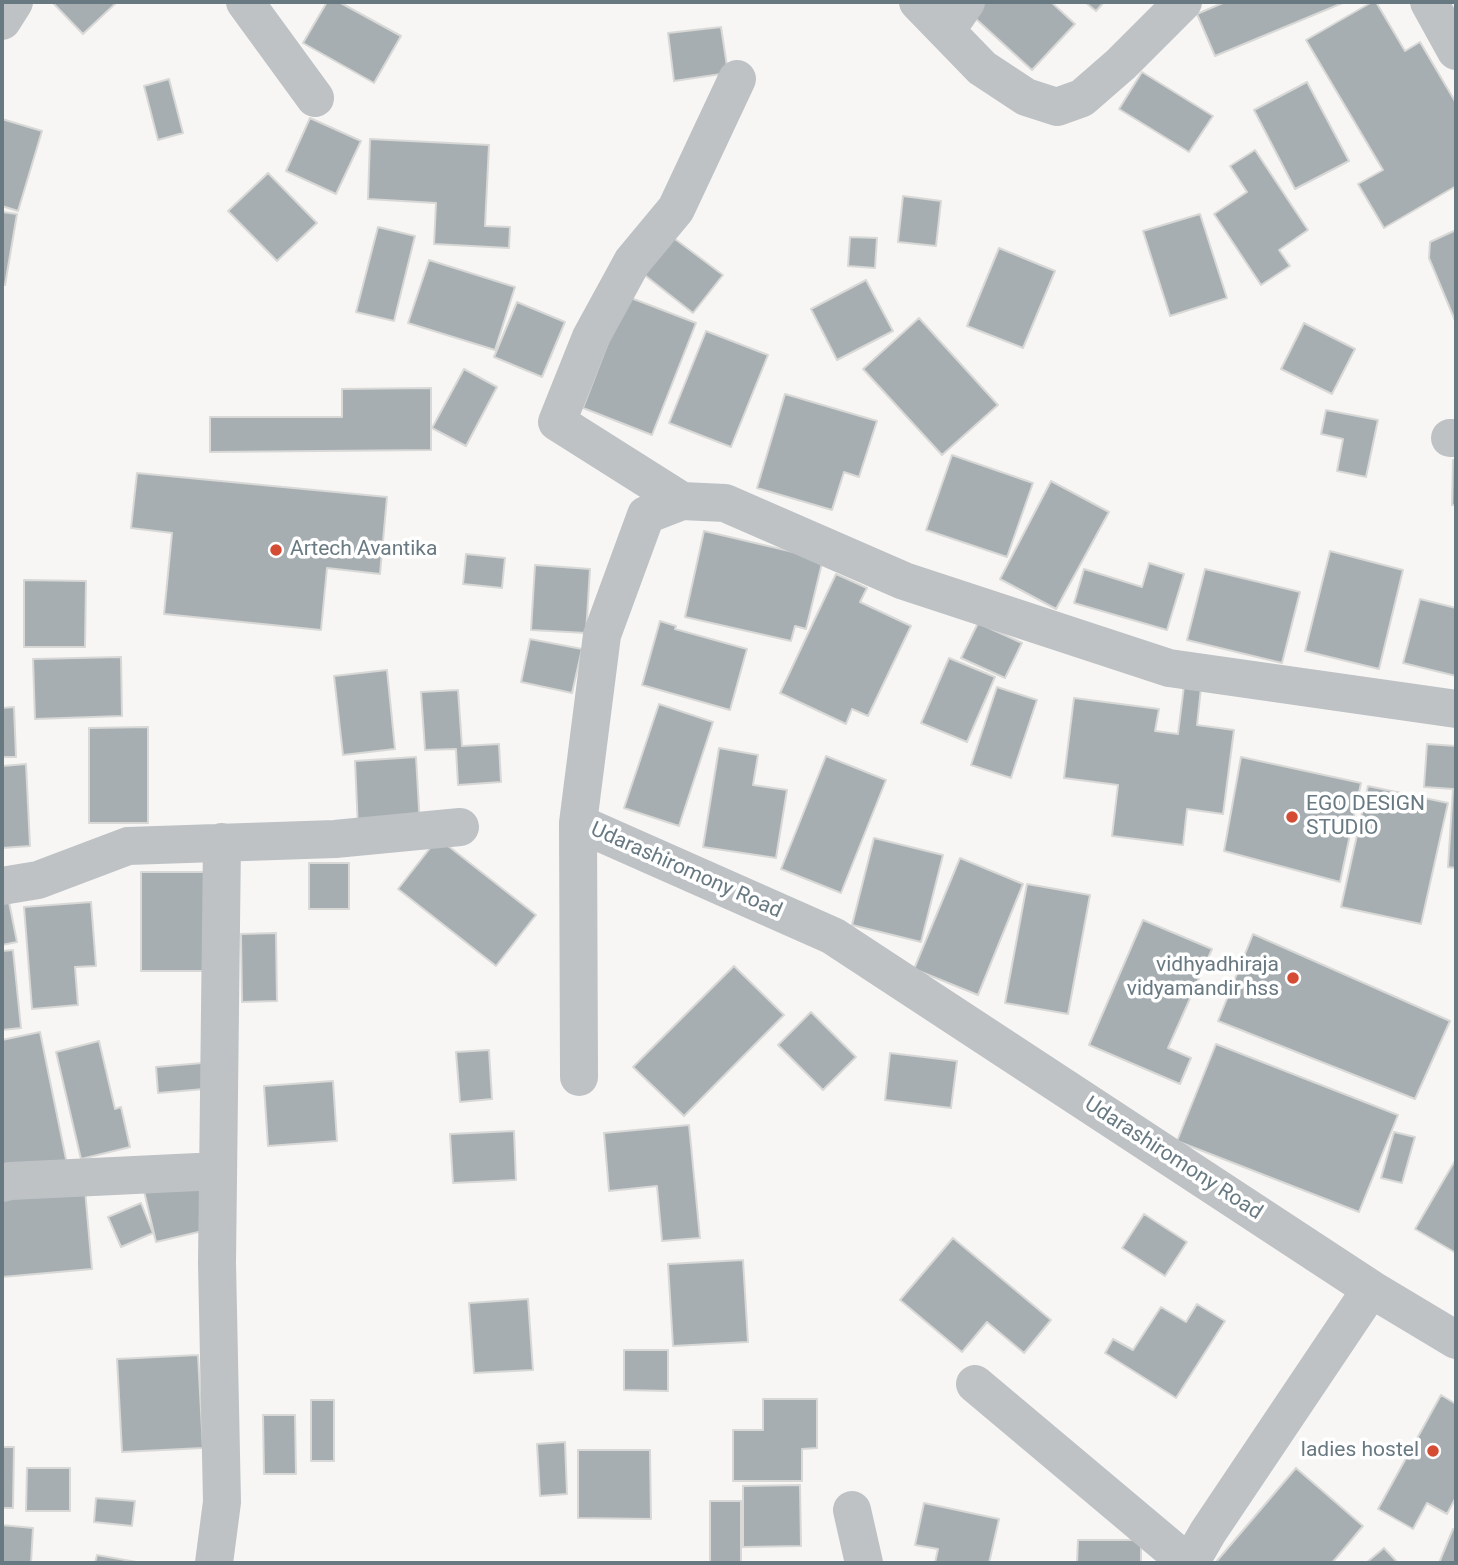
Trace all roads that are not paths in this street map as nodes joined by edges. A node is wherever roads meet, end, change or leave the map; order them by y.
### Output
1 (14, 2) edge
2 (245, 2) edge
3 (918, 2) edge
4 (1183, 2) edge
5 (1429, 2) edge
6 (956, 16) edge
7 (2, 21) edge
8 (1456, 51) edge
9 (737, 79) dead end
10 (315, 98) dead end
11 (682, 500) junction
12 (1456, 709) edge
13 (578, 823) junction
14 (460, 827) dead end
15 (222, 842) junction
16 (2, 887) edge
17 (579, 1077) dead end
18 (218, 1171) junction
19 (2, 1183) edge
20 (1371, 1289) junction
21 (1456, 1340) edge
22 (975, 1384) dead end
23 (852, 1510) dead end
24 (214, 1563) edge
25 (864, 1563) edge
26 (1189, 1563) edge

1 - 7 street
2 - 10 street
3 - 6 street
4 - 6 street
5 - 8 street
9 - 11 street
11 - 12 street, Udarashiromony Road
11 - 13 street, Udarashiromony Road
13 - 17 street
13 - 20 street, Udarashiromony Road
14 - 15 street
15 - 16 street
15 - 18 street
18 - 19 street
18 - 24 street
20 - 21 street, Udarashiromony Road
20 - 26 street
22 - 26 street
23 - 25 street

